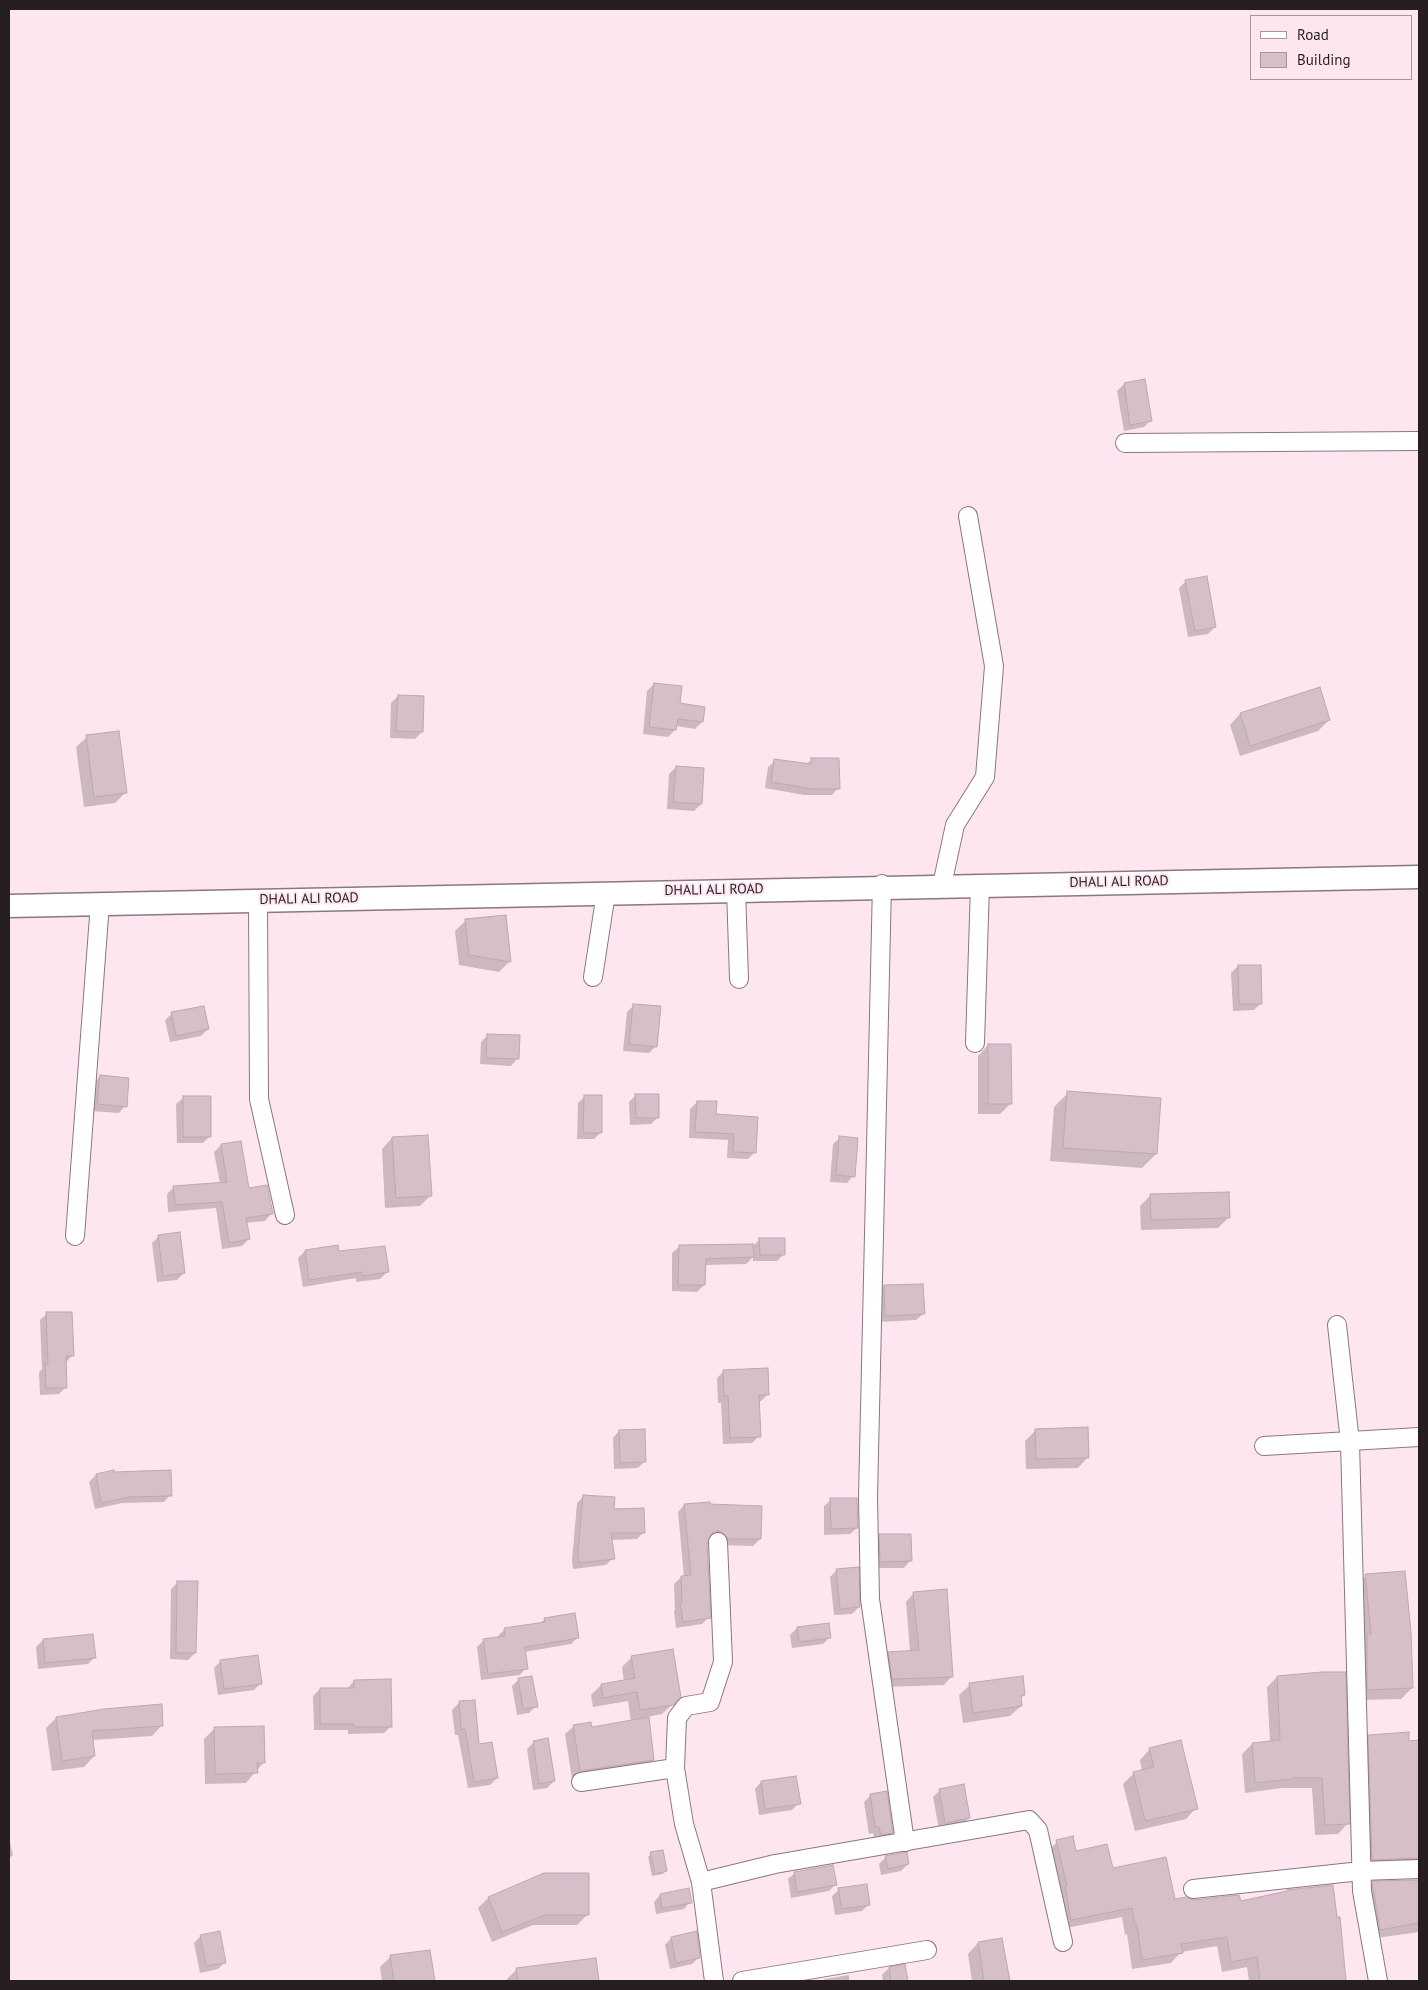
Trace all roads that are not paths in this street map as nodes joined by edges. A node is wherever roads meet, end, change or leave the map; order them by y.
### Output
1 (1419, 441) edge
2 (1125, 443) dead end
3 (968, 516) dead end
4 (1419, 877) edge
5 (882, 885) junction
6 (942, 885) junction
7 (980, 885) junction
8 (736, 890) junction
9 (606, 893) junction
10 (258, 900) junction
11 (100, 903) junction
12 (9, 906) edge
13 (593, 977) dead end
14 (739, 979) dead end
15 (975, 1043) dead end
16 (285, 1215) dead end
17 (75, 1236) dead end
18 (1337, 1326) dead end
19 (1419, 1437) edge
20 (1350, 1442) junction
21 (1264, 1446) dead end
22 (718, 1542) dead end
23 (675, 1768) junction
24 (581, 1782) dead end
25 (905, 1842) junction
26 (1419, 1869) edge
27 (1361, 1872) junction
28 (701, 1882) junction
29 (1193, 1888) dead end
30 (1063, 1942) dead end
31 (926, 1950) dead end
32 (714, 1981) edge
33 (742, 1981) edge
34 (1378, 1981) edge

1 - 2 street
3 - 6 street
4 - 7 street, DHALI ALI ROAD
5 - 6 street, DHALI ALI ROAD
5 - 8 street, DHALI ALI ROAD
5 - 25 street
6 - 7 street, DHALI ALI ROAD
7 - 15 street
8 - 9 street, DHALI ALI ROAD
8 - 14 street
9 - 10 street, DHALI ALI ROAD
9 - 13 street
10 - 11 street, DHALI ALI ROAD
10 - 16 street
11 - 12 street, DHALI ALI ROAD
11 - 17 street
18 - 20 street
19 - 20 street
20 - 21 street
20 - 27 street
22 - 23 street
23 - 24 street
23 - 28 street
25 - 28 street
25 - 30 street
26 - 27 street
27 - 29 street
27 - 34 street
28 - 32 street
31 - 33 street

